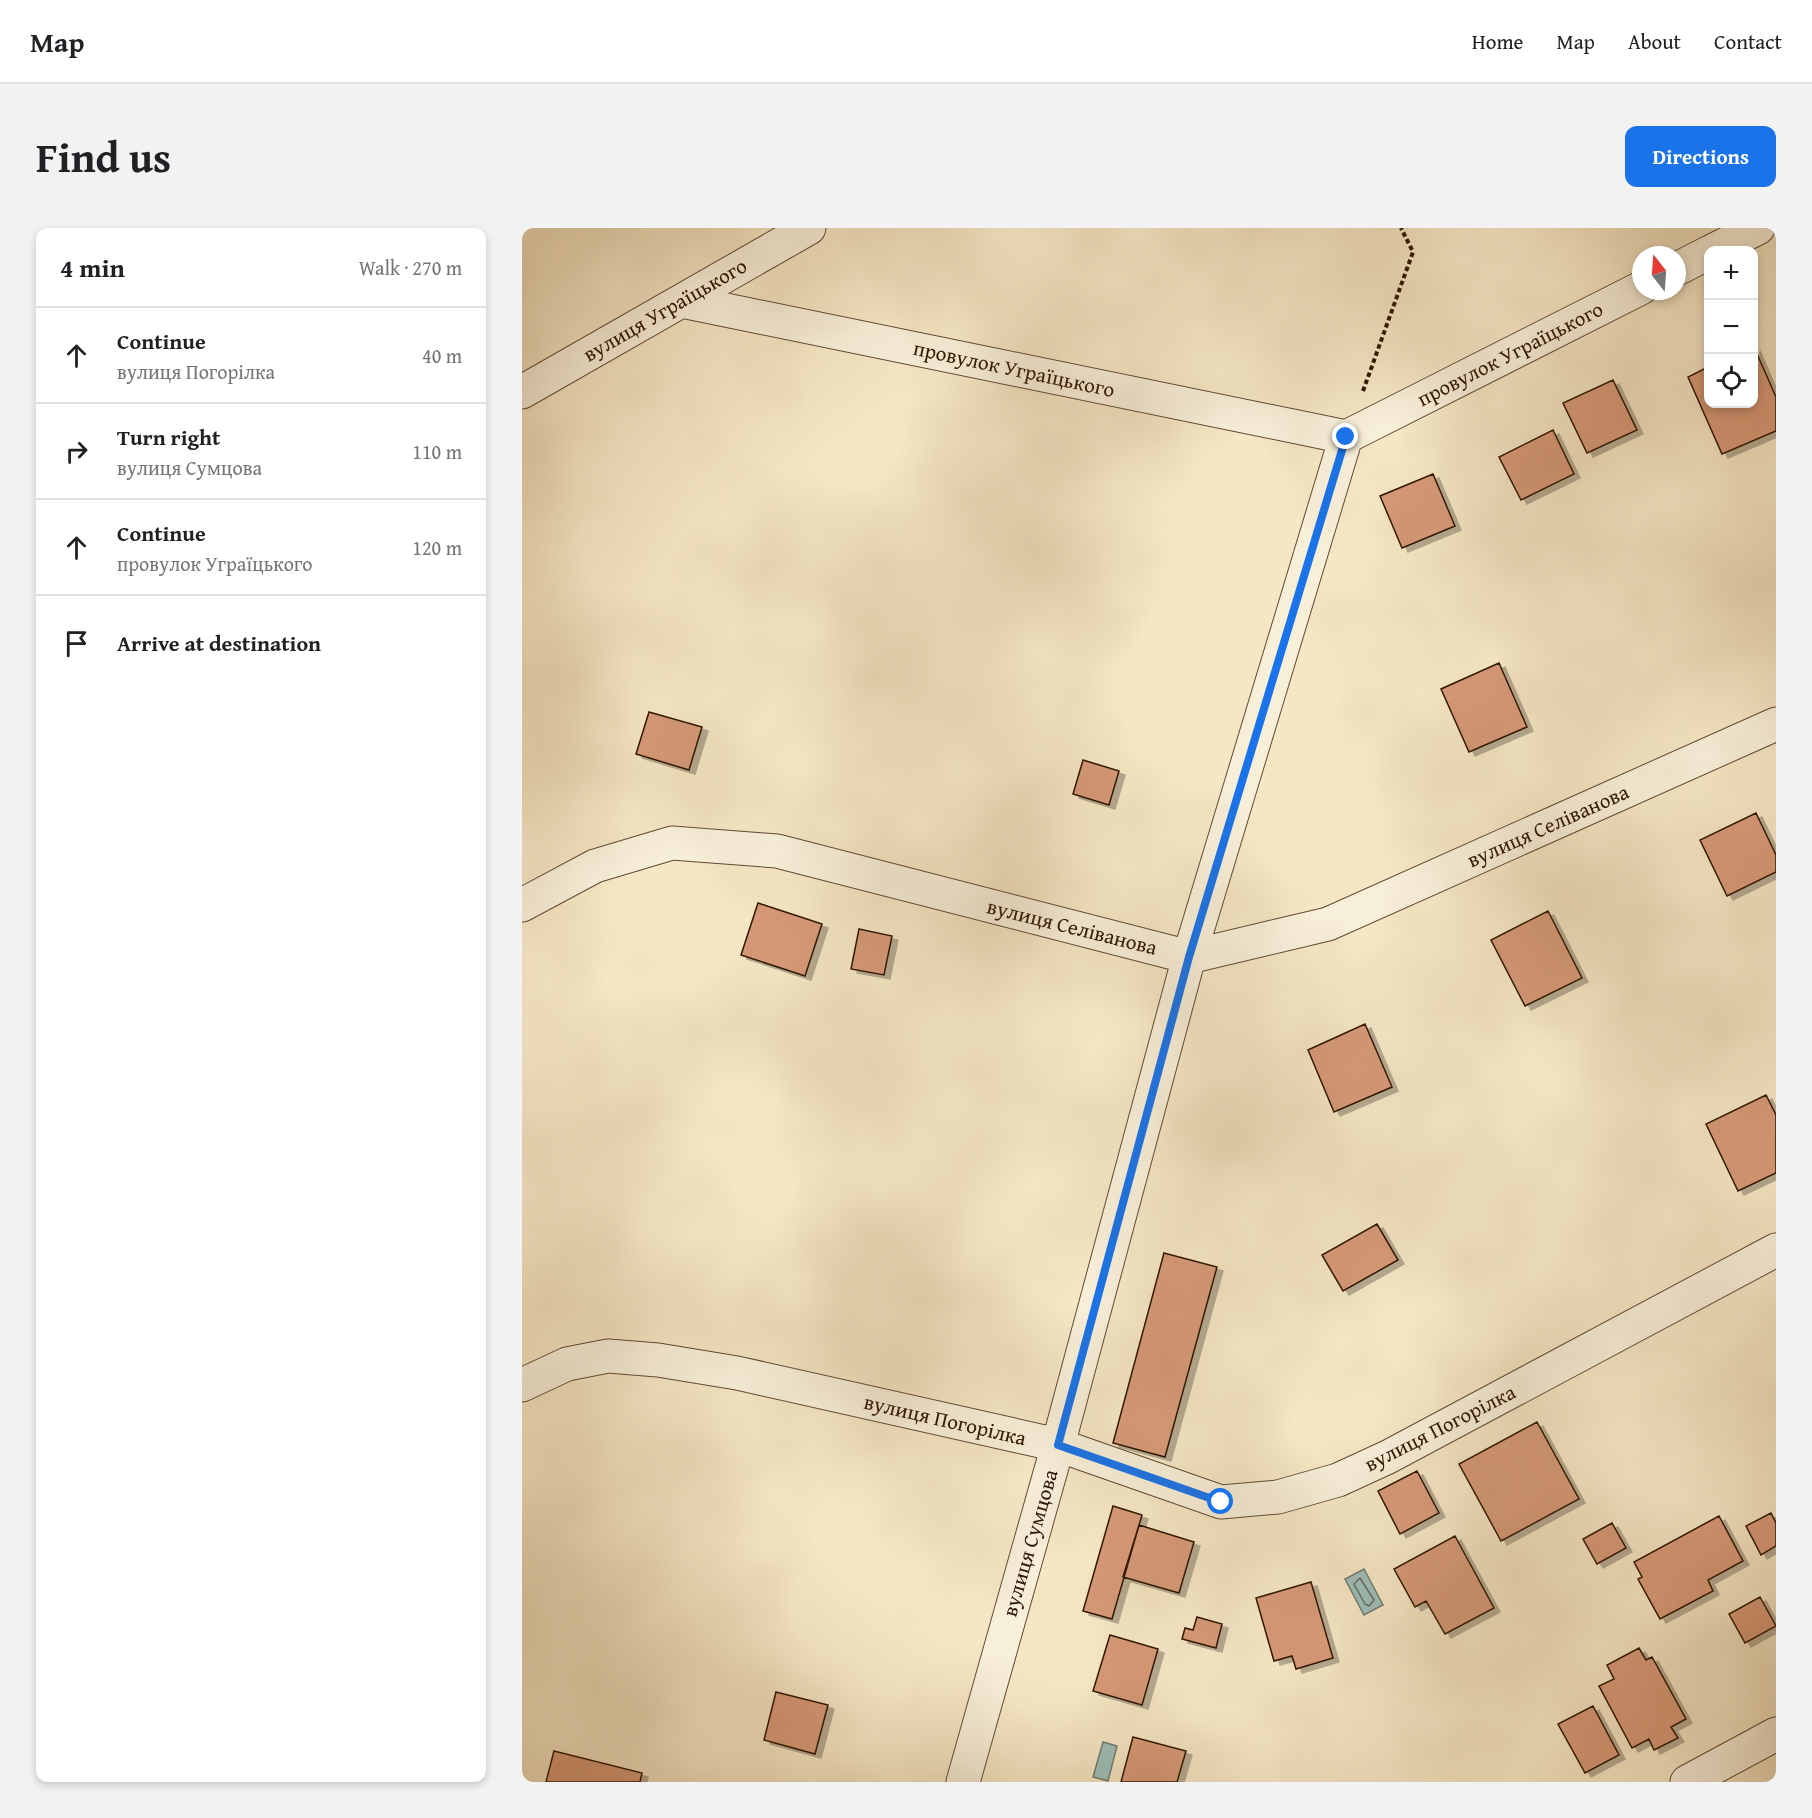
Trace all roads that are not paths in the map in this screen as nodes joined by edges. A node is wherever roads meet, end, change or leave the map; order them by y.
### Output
1 (809, 228) edge
2 (1758, 228) edge
3 (1722, 246) edge
4 (1704, 255) edge
5 (1686, 264) edge
6 (1632, 293) edge
7 (682, 301) junction
8 (522, 392) edge
9 (1346, 437) junction
10 (1776, 724) edge
11 (522, 905) edge
12 (1189, 957) junction
13 (1776, 1250) edge
14 (522, 1385) edge
15 (1058, 1445) junction
16 (1776, 1734) edge
17 (963, 1782) edge
18 (1687, 1782) edge

1 - 7 street, вулиця Уграїцького
2 - 3 street
4 - 5 street
6 - 9 street, провулок Уграїцького
7 - 8 street, вулиця Уграїцького
7 - 9 street, провулок Уграїцького
9 - 12 street
10 - 12 street, вулиця Селіванова
11 - 12 street, вулиця Селіванова
12 - 15 street, вулиця Сумцова
13 - 15 street, вулиця Погорілка
14 - 15 street, вулиця Погорілка
15 - 17 street, вулиця Сумцова
16 - 18 street

